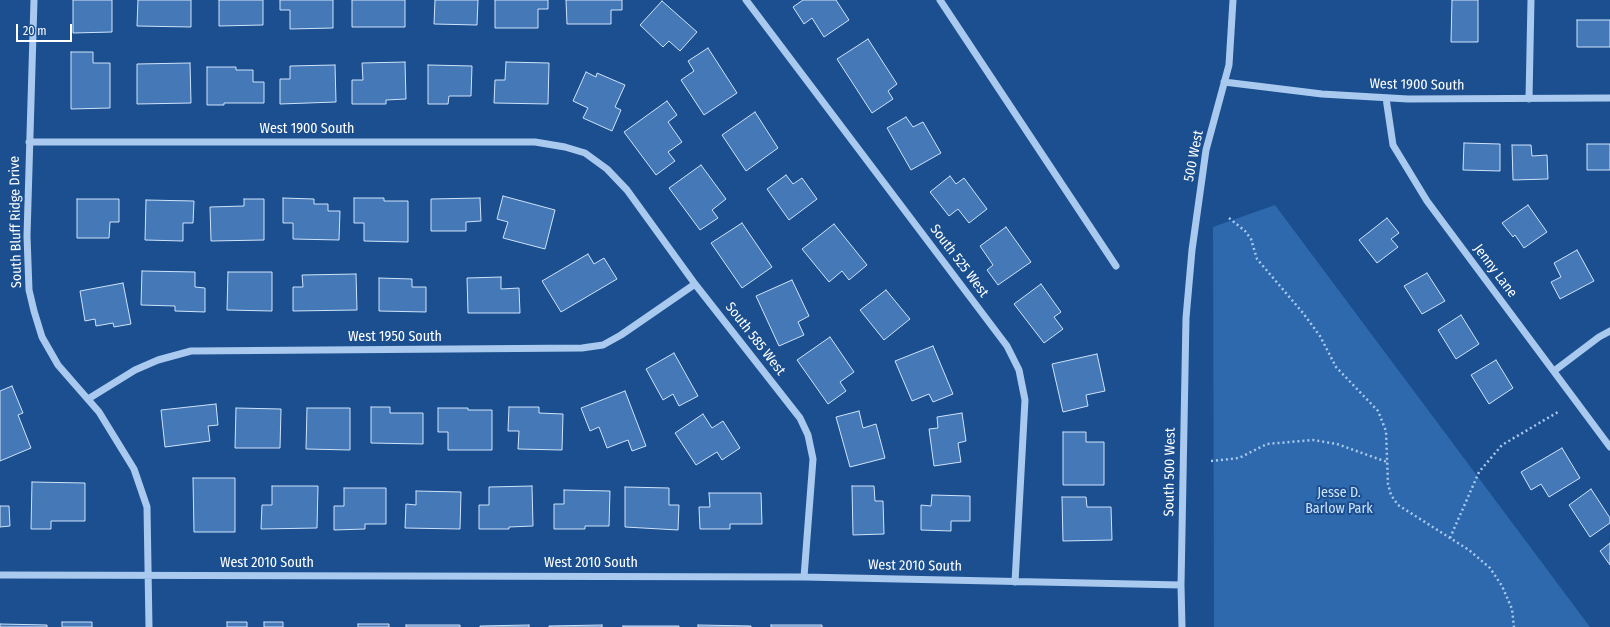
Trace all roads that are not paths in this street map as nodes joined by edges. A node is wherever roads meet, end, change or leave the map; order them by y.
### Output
1 (34, 0) edge
2 (746, 0) edge
3 (940, 0) edge
4 (1233, 0) edge
5 (1531, 0) edge
6 (1224, 82) junction
7 (1386, 98) junction
8 (1610, 98) edge
9 (1529, 99) junction
10 (29, 142) junction
11 (585, 153) joint
12 (1116, 266) dead end
13 (695, 284) junction
14 (1186, 318) joint
15 (1610, 331) edge
16 (1554, 371) junction
17 (88, 399) junction
18 (1610, 447) edge
19 (0, 575) edge
20 (148, 575) junction
21 (804, 577) junction
22 (1015, 582) junction
23 (1181, 585) junction
24 (149, 627) edge
25 (1182, 627) edge

1 - 10 street, South Bluff Ridge Drive
2 - 22 street, South 525 West
3 - 12 street
4 - 6 street, 500 West
5 - 9 street
6 - 7 street, West 1900 South
6 - 14 street, 500 West
7 - 9 street, West 1900 South
7 - 16 street, Jenny Lane
8 - 9 street, West 1900 South
10 - 11 street, West 1900 South
10 - 17 street, South Bluff Ridge Drive
11 - 13 street, South 585 West
13 - 17 street, West 1950 South
13 - 21 street, South 585 West
14 - 23 street, South 500 West
15 - 16 street
16 - 18 street, Jenny Lane
17 - 20 street, South Bluff Ridge Drive
19 - 20 street, West 2010 South
20 - 21 street, West 2010 South
20 - 24 street, South Bluff Ridge Drive
21 - 22 street, West 2010 South
22 - 23 street, West 2010 South
23 - 25 street, South 500 West

